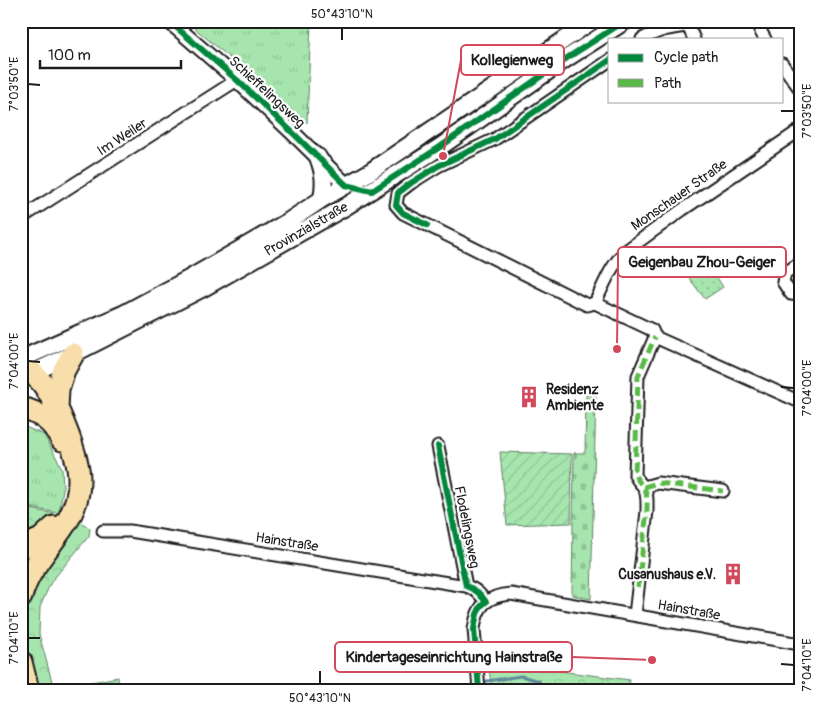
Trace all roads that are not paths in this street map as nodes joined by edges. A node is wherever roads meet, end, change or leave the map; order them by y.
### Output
1 (169, 21) edge
2 (592, 21) edge
3 (625, 21) edge
4 (761, 21) edge
5 (644, 38) edge
6 (694, 38) edge
7 (764, 38) edge
8 (608, 61) edge
9 (784, 67) edge
10 (237, 80) junction
11 (800, 89) edge
12 (800, 130) edge
13 (318, 157) junction
14 (346, 185) junction
15 (372, 191) junction
16 (322, 199) junction
17 (333, 213) junction
18 (21, 218) edge
19 (800, 263) edge
20 (800, 295) edge
21 (595, 303) junction
22 (655, 337) junction
23 (73, 354) junction
24 (24, 369) edge
25 (800, 402) edge
26 (21, 408) edge
27 (53, 415) junction
28 (438, 446) dead end
29 (644, 487) junction
30 (723, 491) dead end
31 (56, 531) junction
32 (103, 531) dead end
33 (21, 548) edge
34 (466, 586) junction
35 (21, 597) edge
36 (486, 602) junction
37 (635, 615) junction
38 (800, 644) edge
39 (21, 662) edge
40 (478, 686) edge
41 (28, 690) edge

1 - 10 street, Schieffelingsweg
2 - 14 main road, Provinzialstraße
3 - 15 main road, Provinzialstraße
4 - 7 street
5 - 6 street
8 - 21 street
9 - 11 street
10 - 13 street, Schieffelingsweg
10 - 18 street, Im Weiler
12 - 21 street, Monschauer Straße
13 - 14 street, Schieffelingsweg
13 - 16 main road
14 - 15 main road
14 - 16 main road, Provinzialstraße
14 - 17 main road
15 - 17 main road, Provinzialstraße
16 - 24 main road, Provinzialstraße
17 - 23 main road, Provinzialstraße
19 - 20 street
21 - 22 street
22 - 25 street
22 - 29 street
23 - 24 main road, Provinzialstraße
23 - 27 highway
24 - 27 highway
26 - 27 highway
27 - 31 highway
28 - 34 street, Flodelingsweg
29 - 30 street
29 - 37 street
31 - 33 highway
31 - 35 highway
32 - 34 street, Hainstraße
34 - 36 street, Flodelingsweg
36 - 37 street, Hainstraße
36 - 40 street
37 - 38 street, Hainstraße
39 - 41 highway

